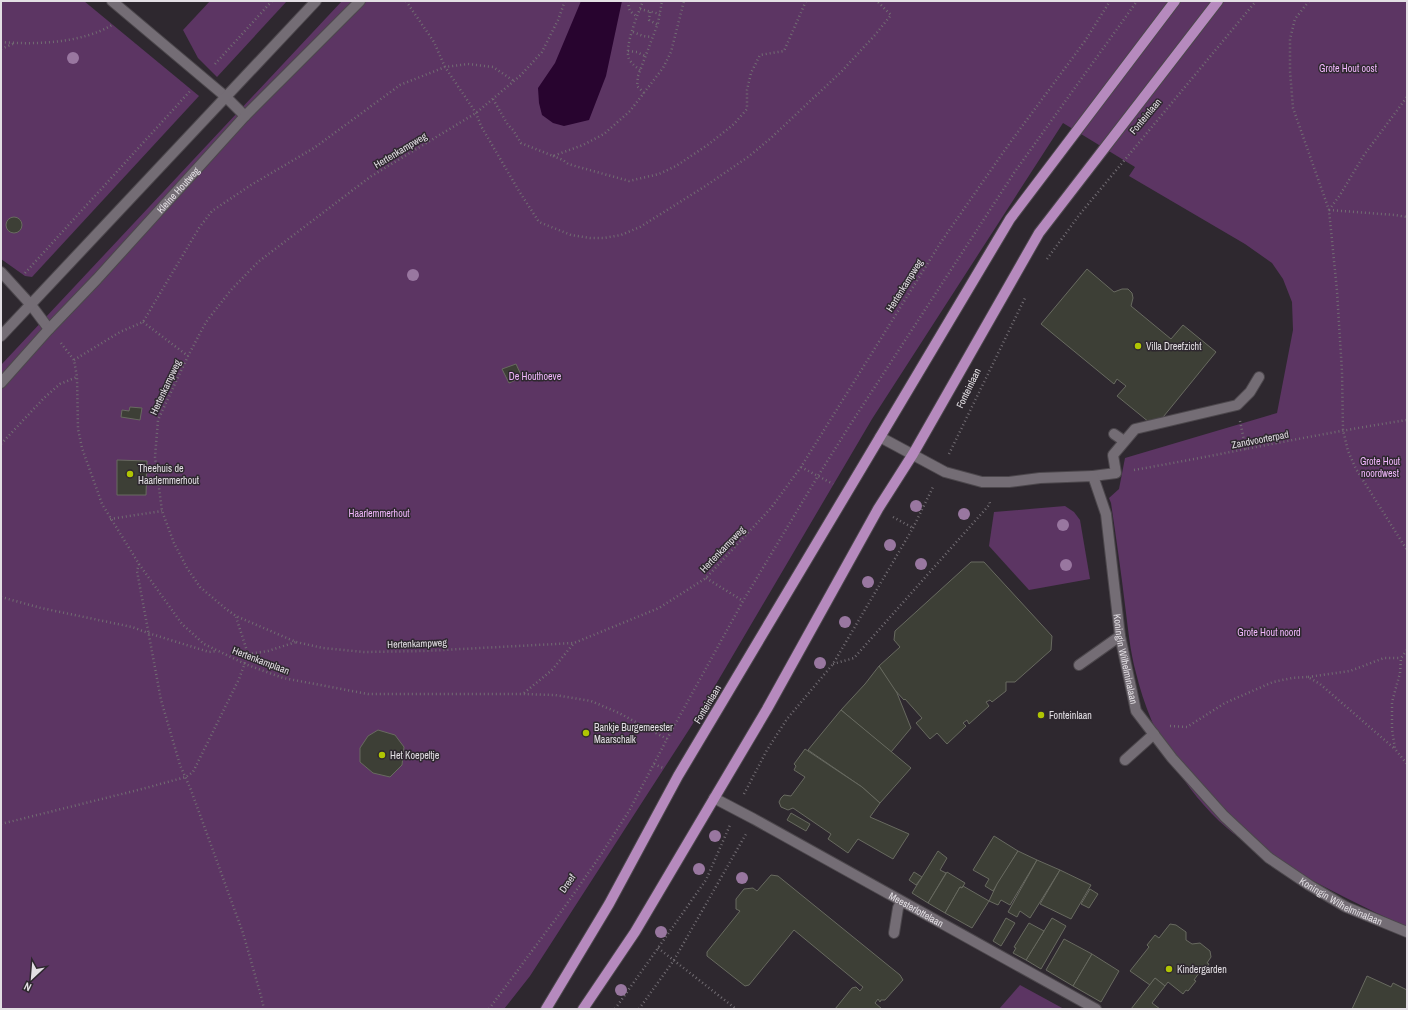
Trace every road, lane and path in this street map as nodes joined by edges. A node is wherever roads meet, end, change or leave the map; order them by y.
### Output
1 (112, 1) edge
2 (272, 1) edge
3 (316, 1) edge
4 (360, 1) edge
5 (406, 1) edge
6 (565, 1) edge
7 (629, 1) edge
8 (643, 1) edge
9 (662, 1) edge
10 (684, 1) edge
11 (806, 1) edge
12 (877, 1) edge
13 (1110, 1) edge
14 (1137, 1) edge
15 (1175, 1) edge
16 (1218, 1) edge
17 (1256, 1) edge
18 (1309, 1) edge
19 (640, 9) junction
20 (650, 12) junction
21 (660, 14) junction
22 (128, 15) junction
23 (638, 17) junction
24 (658, 25) junction
25 (633, 32) junction
26 (652, 37) junction
27 (1, 42) edge
28 (16, 43) junction
29 (1, 49) edge
30 (628, 51) junction
31 (645, 56) junction
32 (445, 67) junction
33 (640, 70) junction
34 (202, 78) junction
35 (514, 81) junction
36 (644, 93) junction
37 (226, 97) junction
38 (1407, 97) edge
39 (493, 99) junction
40 (476, 113) junction
41 (245, 116) junction
42 (554, 156) junction
43 (1329, 210) junction
44 (1407, 217) edge
45 (1042, 265) dead end
46 (1, 272) edge
47 (14, 285) junction
48 (1027, 293) dead end
49 (31, 305) junction
50 (143, 322) junction
51 (49, 329) junction
52 (1, 336) edge
53 (188, 356) junction
54 (74, 360) junction
55 (77, 377) junction
56 (1259, 377) dead end
57 (1, 383) edge
58 (1237, 405) junction
59 (1407, 420) edge
60 (1343, 430) junction
61 (1114, 434) dead end
62 (880, 437) junction
63 (1124, 441) junction
64 (1, 444) edge
65 (1246, 450) junction
66 (913, 454) junction
67 (801, 467) junction
68 (941, 470) junction
69 (1116, 473) junction
70 (818, 476) junction
71 (1093, 476) junction
72 (982, 482) junction
73 (162, 511) junction
74 (110, 519) junction
75 (1407, 550) edge
76 (139, 564) junction
77 (706, 578) junction
78 (1, 597) edge
79 (743, 601) junction
80 (236, 616) junction
81 (148, 633) junction
82 (1120, 636) junction
83 (296, 642) junction
84 (574, 643) junction
85 (1407, 650) edge
86 (218, 651) junction
87 (248, 654) junction
88 (1401, 658) junction
89 (245, 664) junction
90 (833, 664) junction
91 (1079, 665) dead end
92 (1308, 677) junction
93 (524, 694) junction
94 (1153, 733) junction
95 (667, 739) junction
96 (1395, 750) junction
97 (1125, 760) dead end
98 (654, 764) joint
99 (1407, 764) edge
100 (186, 777) junction
101 (714, 798) junction
102 (736, 810) junction
103 (754, 819) junction
104 (1, 824) edge
105 (901, 902) junction
106 (1407, 932) edge
107 (894, 933) dead end
108 (658, 948) junction
109 (674, 960) junction
110 (264, 1009) edge
111 (489, 1009) edge
112 (546, 1009) edge
113 (582, 1009) edge
114 (615, 1009) edge
115 (640, 1009) edge
116 (736, 1009) edge
117 (1096, 1009) edge

1 - 22 street
2 - 34 path
3 - 37 street
4 - 41 street, Kleine Houtweg
5 - 32 path
6 - 35 path, Hertenkampweg
7 - 23 path
8 - 19 path
9 - 21 path
10 - 36 path
11 - 42 path
12 - 40 path
13 - 67 path, Hertenkampweg
14 - 70 path, Fonteinlaan
15 - 62 main road, Fonteinlaan
16 - 66 main road, Fonteinlaan
17 - 45 path, Fonteinlaan
18 - 43 path
19 - 20 path
19 - 23 path
20 - 21 path
20 - 24 path
21 - 24 path
22 - 28 path
22 - 34 street
23 - 25 path
24 - 26 path
25 - 26 path
25 - 30 path
26 - 31 path
27 - 28 path
28 - 29 path
30 - 31 path
30 - 33 path
31 - 33 path
32 - 35 path
32 - 40 path
32 - 50 path
33 - 36 path
34 - 37 street
34 - 47 path
35 - 39 path, Hertenkampweg
36 - 42 path
37 - 41 street
37 - 49 street
38 - 43 path
39 - 40 path, Hertenkampweg
39 - 42 path
40 - 53 path, Hertenkampweg
41 - 51 street, Kleine Houtweg
43 - 44 path
43 - 60 path
46 - 47 street
47 - 49 street
48 - 68 path, Fonteinlaan
49 - 51 street
49 - 52 street
50 - 53 path
50 - 54 path
51 - 54 path, Hertenkamplaan
51 - 57 street, Kleine Houtweg
53 - 73 path, Hertenkampweg
54 - 55 path, Hertenkamplaan
55 - 64 path
55 - 74 path, Hertenkamplaan
56 - 58 street
58 - 63 street
58 - 65 path
59 - 60 path, Zandvoorterpad
60 - 65 path, Zandvoorterpad
60 - 75 path
61 - 63 street
62 - 66 street
62 - 112 main road, Fonteinlaan
63 - 69 street
65 - 69 path, Zandvoorterpad
66 - 68 street
66 - 101 main road, Fonteinlaan
67 - 70 path
67 - 77 path, Hertenkampweg
68 - 72 street
68 - 90 path, Fonteinlaan
69 - 71 street
70 - 79 path, Fonteinlaan
71 - 72 street
71 - 82 street, Koningin Wilhelminalaan
72 - 90 path
73 - 74 path
73 - 80 path, Hertenkampweg
74 - 76 path, Hertenkamplaan
76 - 81 path
76 - 86 path, Hertenkamplaan
77 - 79 path
77 - 84 path, Hertenkampweg
78 - 81 path
79 - 95 path, Fonteinlaan
80 - 83 path, Hertenkampweg
80 - 87 path
81 - 86 path
81 - 100 path
82 - 91 street
82 - 94 street, Koningin Wilhelminalaan
83 - 84 path, Hertenkampweg
83 - 87 path
84 - 93 path
85 - 88 path
86 - 89 path, Hertenkamplaan
87 - 89 path
88 - 92 path
88 - 96 path
89 - 93 path, Hertenkamplaan
89 - 100 path
90 - 102 path, Fonteinlaan
92 - 94 path
92 - 96 path
93 - 95 path, Hertenkamplaan
94 - 97 street
94 - 106 street, Koningin Wilhelminalaan
95 - 98 path, Fonteinlaan
96 - 99 path
98 - 111 path, Dreef
100 - 104 path
100 - 110 path
101 - 102 street, Meesterlottelaan
101 - 113 main road
102 - 103 street, Meesterlottelaan
102 - 108 path
103 - 105 street, Meesterlottelaan
103 - 109 path
105 - 107 street
105 - 117 street, Meesterlottelaan
108 - 109 path
108 - 114 path
109 - 115 path
109 - 116 path

